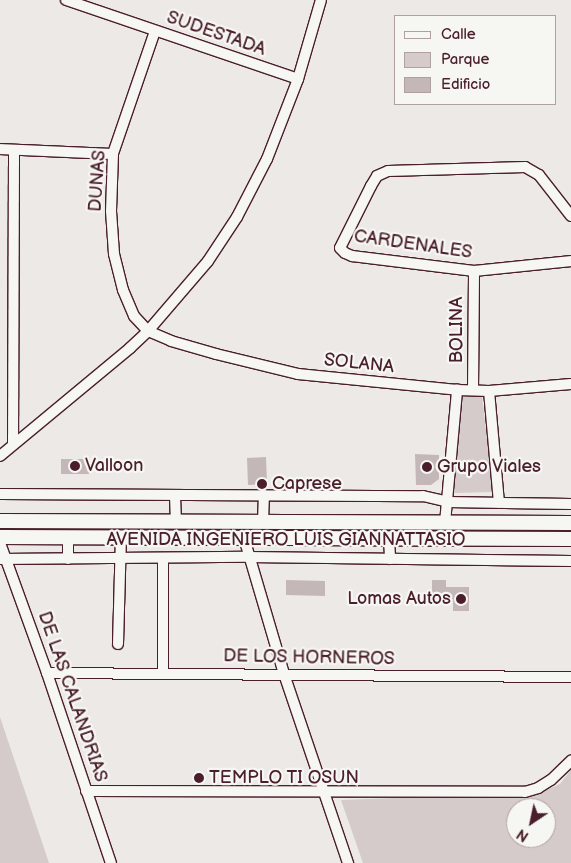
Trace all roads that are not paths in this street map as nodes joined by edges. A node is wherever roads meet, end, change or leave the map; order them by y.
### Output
1 (66, 0) edge
2 (321, 0) edge
3 (155, 31) junction
4 (298, 79) junction
5 (0, 149) edge
6 (14, 152) junction
7 (113, 154) junction
8 (571, 216) edge
9 (571, 261) edge
10 (474, 270) junction
11 (148, 331) junction
12 (571, 384) edge
13 (457, 390) junction
14 (473, 390) junction
15 (489, 391) junction
16 (13, 444) junction
17 (0, 456) edge
18 (0, 494) edge
19 (175, 495) junction
20 (264, 495) junction
21 (448, 502) junction
22 (499, 503) junction
23 (571, 504) edge
24 (0, 521) edge
25 (176, 522) junction
26 (264, 522) junction
27 (445, 523) junction
28 (571, 523) edge
29 (0, 537) edge
30 (68, 537) junction
31 (121, 537) junction
32 (244, 538) junction
33 (389, 538) junction
34 (571, 539) edge
35 (0, 543) edge
36 (248, 557) junction
37 (120, 558) junction
38 (163, 558) junction
39 (3, 559) edge
40 (68, 559) junction
41 (390, 559) junction
42 (571, 561) edge
43 (118, 644) dead end
44 (47, 673) junction
45 (163, 673) junction
46 (284, 674) junction
47 (571, 678) edge
48 (571, 761) edge
49 (86, 791) junction
50 (326, 792) junction
51 (110, 863) edge
52 (348, 863) edge

1 - 3 street, SUDESTADA
2 - 4 street
3 - 4 street, SUDESTADA
3 - 7 street, DUNAS
4 - 11 street
5 - 6 street
6 - 7 street
6 - 16 street
7 - 11 street, DUNAS
8 - 10 street, CARDENALES
9 - 10 street, CARDENALES
10 - 14 street, BOLINA
11 - 13 street, SOLANA
11 - 16 street
12 - 15 street, SOLANA
13 - 14 street, SOLANA
13 - 21 street
14 - 15 street, SOLANA
15 - 22 street
16 - 17 street
18 - 19 street
19 - 20 street
19 - 25 street
20 - 21 street
20 - 26 street
21 - 22 street
21 - 27 street
22 - 23 street
24 - 25 main road, AVENIDA INGENIERO LUIS GIANNATTASIO
25 - 26 main road, AVENIDA INGENIERO LUIS GIANNATTASIO
26 - 27 main road, AVENIDA INGENIERO LUIS GIANNATTASIO
27 - 28 main road, AVENIDA INGENIERO LUIS GIANNATTASIO
29 - 30 main road, AVENIDA INGENIERO LUIS GIANNATTASIO
30 - 31 main road, AVENIDA INGENIERO LUIS GIANNATTASIO
30 - 40 street
31 - 32 main road, AVENIDA INGENIERO LUIS GIANNATTASIO
31 - 37 street
32 - 33 main road, AVENIDA INGENIERO LUIS GIANNATTASIO
32 - 36 street
33 - 34 main road, AVENIDA INGENIERO LUIS GIANNATTASIO
33 - 41 street
35 - 39 street, DE LAS CALANDRIAS
36 - 38 street, AVENIDA INGENIERO LUIS GIANNATTASIO
36 - 41 street, AVENIDA INGENIERO LUIS GIANNATTASIO
36 - 46 street
37 - 38 street, AVENIDA INGENIERO LUIS GIANNATTASIO
37 - 40 street, AVENIDA INGENIERO LUIS GIANNATTASIO
37 - 43 street
38 - 45 street
39 - 40 street, AVENIDA INGENIERO LUIS GIANNATTASIO
39 - 44 street, DE LAS CALANDRIAS
41 - 42 street, AVENIDA INGENIERO LUIS GIANNATTASIO
44 - 45 street, DE LOS HORNEROS
44 - 49 street, DE LAS CALANDRIAS
45 - 46 street, DE LOS HORNEROS
46 - 47 street, DE LOS HORNEROS
46 - 50 street
48 - 50 street
49 - 50 street
49 - 51 street, DE LAS CALANDRIAS
50 - 52 street

